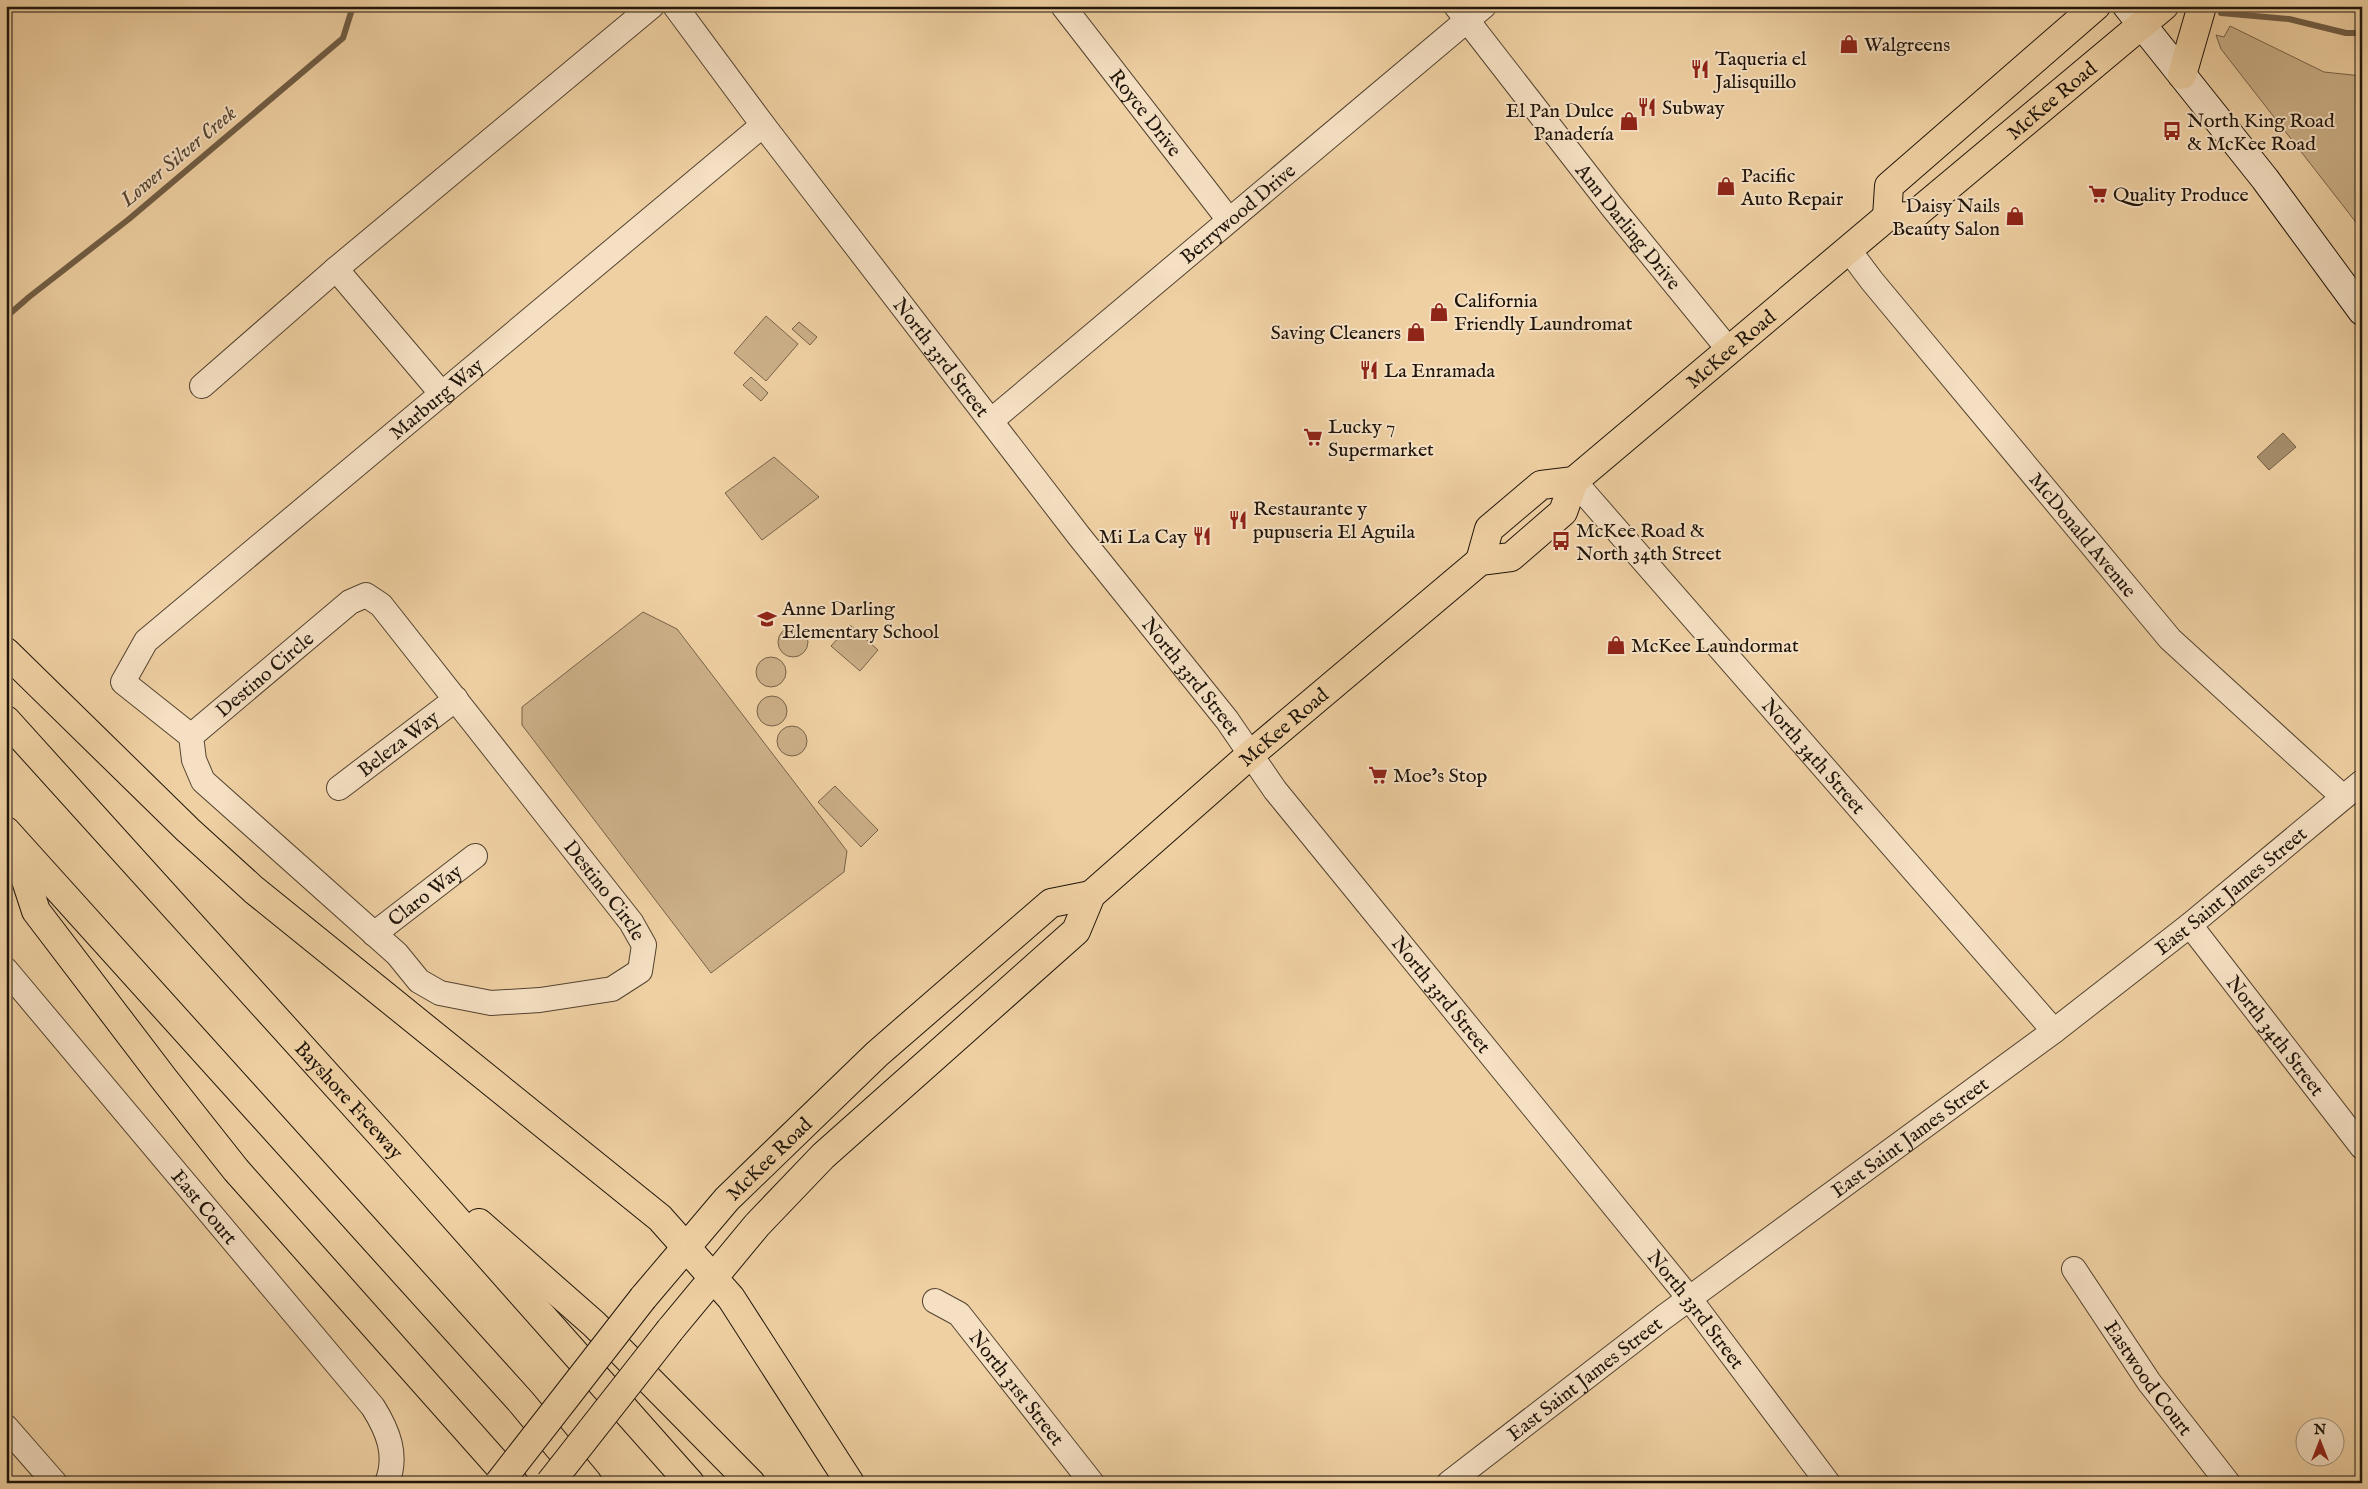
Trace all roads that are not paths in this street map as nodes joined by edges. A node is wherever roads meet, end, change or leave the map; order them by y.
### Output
1 (652, 6) edge
2 (675, 6) edge
3 (1063, 6) edge
4 (2096, 6) edge
5 (2164, 6) edge
6 (2202, 6) edge
7 (1469, 11) edge
8 (2135, 16) edge
9 (2182, 75) junction
10 (763, 125) junction
11 (1887, 216) junction
12 (1229, 220) junction
13 (1848, 249) junction
14 (336, 269) junction
15 (2362, 311) edge
16 (1729, 350) junction
17 (202, 386) dead end
18 (442, 394) junction
19 (992, 420) junction
20 (1574, 481) junction
21 (6, 652) edge
22 (456, 699) junction
23 (6, 720) edge
24 (191, 736) junction
25 (1250, 755) junction
26 (2362, 782) edge
27 (339, 788) dead end
28 (2342, 796) junction
29 (9, 834) edge
30 (475, 856) dead end
31 (1091, 896) junction
32 (2190, 925) junction
33 (374, 934) junction
34 (6, 970) edge
35 (2054, 1031) junction
36 (392, 1147) junction
37 (2362, 1147) edge
38 (687, 1248) junction
39 (2074, 1269) dead end
40 (713, 1277) junction
41 (1689, 1298) junction
42 (935, 1301) dead end
43 (6, 1427) edge
44 (55, 1483) edge
45 (387, 1483) edge
46 (499, 1483) edge
47 (514, 1483) edge
48 (550, 1483) edge
49 (588, 1483) edge
50 (690, 1483) edge
51 (751, 1483) edge
52 (850, 1483) edge
53 (1092, 1483) edge
54 (1449, 1483) edge
55 (1828, 1483) edge
56 (2228, 1483) edge

1 - 14 street
2 - 10 street, North 33rd Street
3 - 12 street, Royce Drive
4 - 11 main road
5 - 8 main road, McKee Road
6 - 9 main road
7 - 12 street, Berrywood Drive
7 - 16 street, Ann Darling Drive
8 - 9 main road
8 - 11 main road, McKee Road
9 - 15 main road
10 - 18 street, Marburg Way
10 - 19 street, North 33rd Street
11 - 13 main road, McKee Road
12 - 19 street, Berrywood Drive
13 - 16 main road, McKee Road
13 - 28 street, McDonald Avenue
14 - 17 street
14 - 18 street
16 - 20 main road, McKee Road
18 - 24 street, Marburg Way
19 - 25 street, North 33rd Street
20 - 25 main road, McKee Road
20 - 35 street, North 34th Street
21 - 38 main road
22 - 24 street, Destino Circle
22 - 27 street, Beleza Way
22 - 33 street, Destino Circle
23 - 36 main road, Bayshore Freeway
24 - 33 street, Destino Circle
25 - 31 main road, McKee Road
25 - 41 street, North 33rd Street
26 - 28 street, East Saint James Street
28 - 32 street, East Saint James Street
29 - 47 main road
29 - 49 main road
30 - 33 street, Claro Way
31 - 38 main road, McKee Road
31 - 40 main road, McKee Road
32 - 35 street, East Saint James Street
32 - 37 street, North 34th Street
34 - 45 street, East Court
35 - 41 street, East Saint James Street
36 - 50 main road, Bayshore Freeway
36 - 51 main road
38 - 40 main road
38 - 46 main road, McKee Road, bridge
39 - 56 street, Eastwood Court
40 - 48 main road, McKee Road, bridge
40 - 52 main road
41 - 54 street, East Saint James Street
41 - 55 street, North 33rd Street
42 - 53 street, North 31st Street
43 - 44 street

